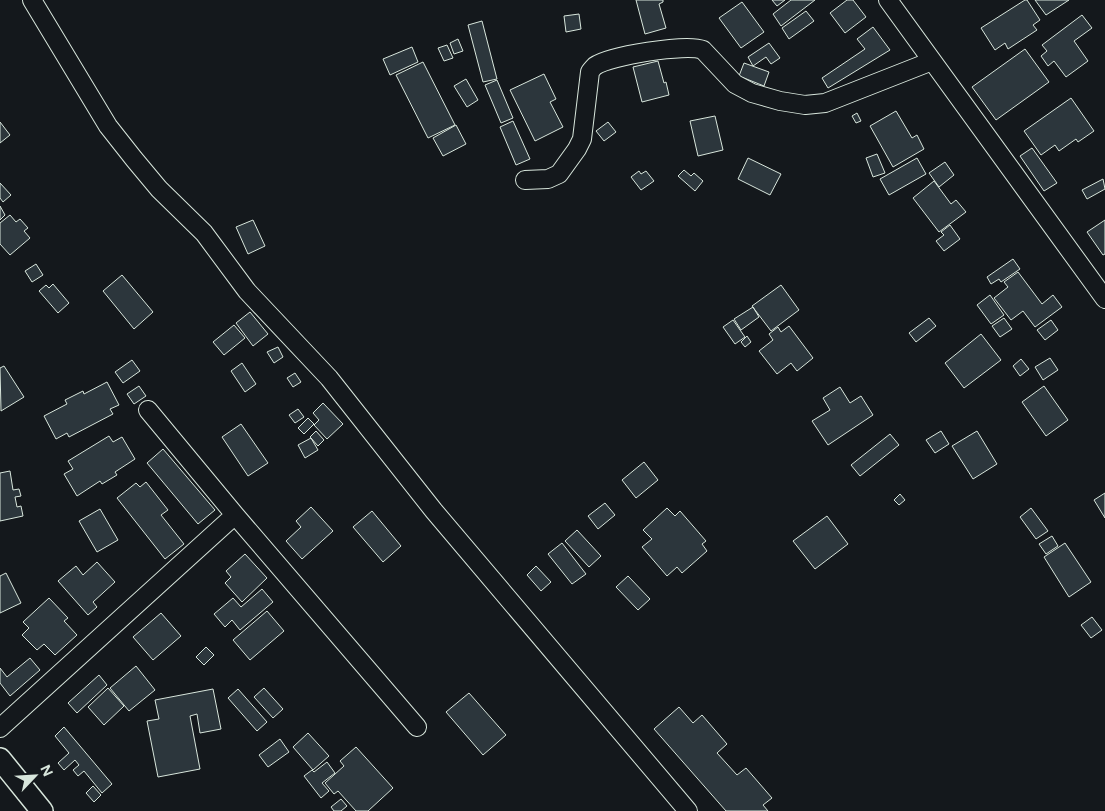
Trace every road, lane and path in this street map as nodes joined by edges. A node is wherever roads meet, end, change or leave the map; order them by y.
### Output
1 (32, 0) edge
2 (888, 0) edge
3 (932, 61) junction
4 (525, 180) dead end
5 (1105, 299) edge
6 (148, 410) dead end
7 (235, 515) junction
8 (417, 727) dead end
9 (0, 728) edge
10 (0, 758) edge
11 (42, 811) edge
12 (688, 811) edge

1 - 12 street
2 - 3 street
3 - 4 street
3 - 5 street
6 - 7 street
7 - 8 street
7 - 9 street
10 - 11 street

